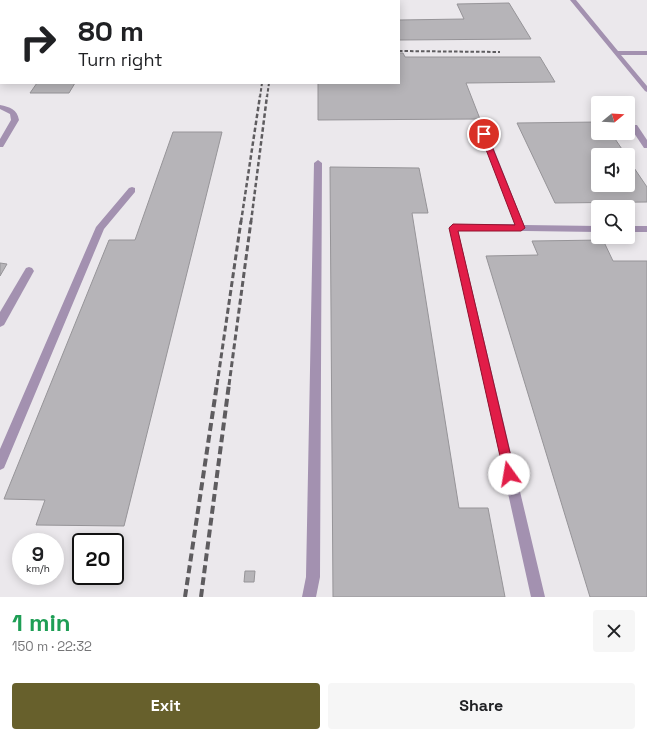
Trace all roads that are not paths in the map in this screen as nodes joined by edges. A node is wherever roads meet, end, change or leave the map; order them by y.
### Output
1 (573, 0) edge
2 (617, 53) junction
3 (647, 53) edge
4 (647, 90) edge
5 (0, 107) edge
6 (635, 128) edge
7 (484, 134) dead end
8 (0, 145) edge
9 (647, 146) edge
10 (318, 163) dead end
11 (132, 190) dead end
12 (521, 228) junction
13 (591, 229) edge
14 (635, 229) edge
15 (647, 229) edge
16 (29, 271) dead end
17 (0, 322) edge
18 (0, 464) edge
19 (309, 597) edge
20 (538, 597) edge

1 - 2 street
2 - 3 street
2 - 4 street
5 - 8 street
6 - 9 street
7 - 12 street
10 - 19 street
11 - 18 street
12 - 13 street
12 - 20 street
14 - 15 street
16 - 17 street

